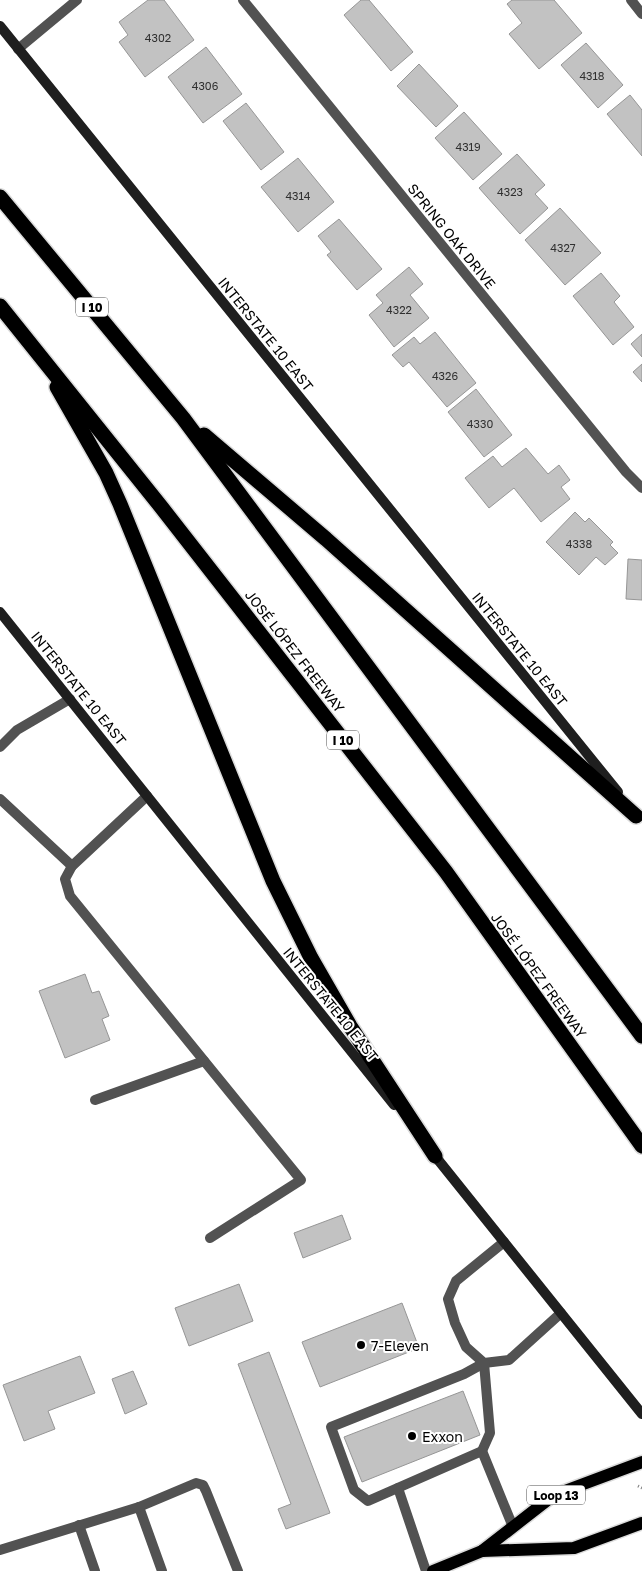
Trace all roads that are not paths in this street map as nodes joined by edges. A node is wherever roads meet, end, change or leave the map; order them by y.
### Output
1 (78, 0) edge
2 (243, 0) edge
3 (631, 0) edge
4 (642, 14) edge
5 (0, 26) edge
6 (18, 49) junction
7 (0, 196) edge
8 (0, 306) edge
9 (31, 343) junction
10 (183, 418) junction
11 (642, 488) edge
12 (0, 612) edge
13 (70, 700) junction
14 (0, 747) edge
15 (147, 796) junction
16 (0, 798) edge
17 (639, 819) edge
18 (72, 866) junction
19 (642, 1036) edge
20 (204, 1060) junction
21 (95, 1100) dead end
22 (642, 1146) edge
23 (435, 1156) junction
24 (210, 1238) dead end
25 (504, 1242) junction
26 (561, 1314) junction
27 (484, 1363) junction
28 (642, 1414) edge
29 (482, 1451) junction
30 (642, 1462) edge
31 (398, 1488) junction
32 (140, 1507) junction
33 (642, 1523) edge
34 (79, 1526) junction
35 (513, 1527) junction
36 (0, 1550) edge
37 (482, 1551) junction
38 (452, 1567) edge
39 (95, 1571) edge
40 (162, 1571) edge
41 (238, 1571) edge
42 (426, 1571) edge
43 (433, 1571) edge

1 - 6 street
2 - 11 street, SPRING OAK DRIVE
3 - 4 street
5 - 6 main road, INTERSTATE 10 EAST
6 - 17 main road, INTERSTATE 10 EAST
7 - 10 highway, I 10
8 - 9 highway, JOSÉ LÓPEZ FREEWAY / I 10
9 - 22 highway, JOSÉ LÓPEZ FREEWAY / I 10
9 - 23 highway
10 - 17 highway
10 - 19 highway, I 10
12 - 13 main road, INTERSTATE 10 EAST
13 - 14 street
13 - 15 main road, INTERSTATE 10 EAST
15 - 18 street
15 - 23 main road, INTERSTATE 10 EAST
16 - 18 street
18 - 20 street
20 - 21 street
20 - 24 street
23 - 25 main road, INTERSTATE 10 EAST
25 - 26 main road, INTERSTATE 10 EAST
25 - 27 street
26 - 27 street
26 - 28 main road, INTERSTATE 10 EAST
27 - 29 street
27 - 31 street
29 - 31 street
29 - 35 street
30 - 35 main road, Loop 13
31 - 42 street
32 - 34 street
32 - 40 street
32 - 41 street
33 - 37 main road, Loop 13
34 - 36 street
34 - 39 street
35 - 37 main road, Loop 13
37 - 38 main road, Loop 13
38 - 43 main road, Loop 13

